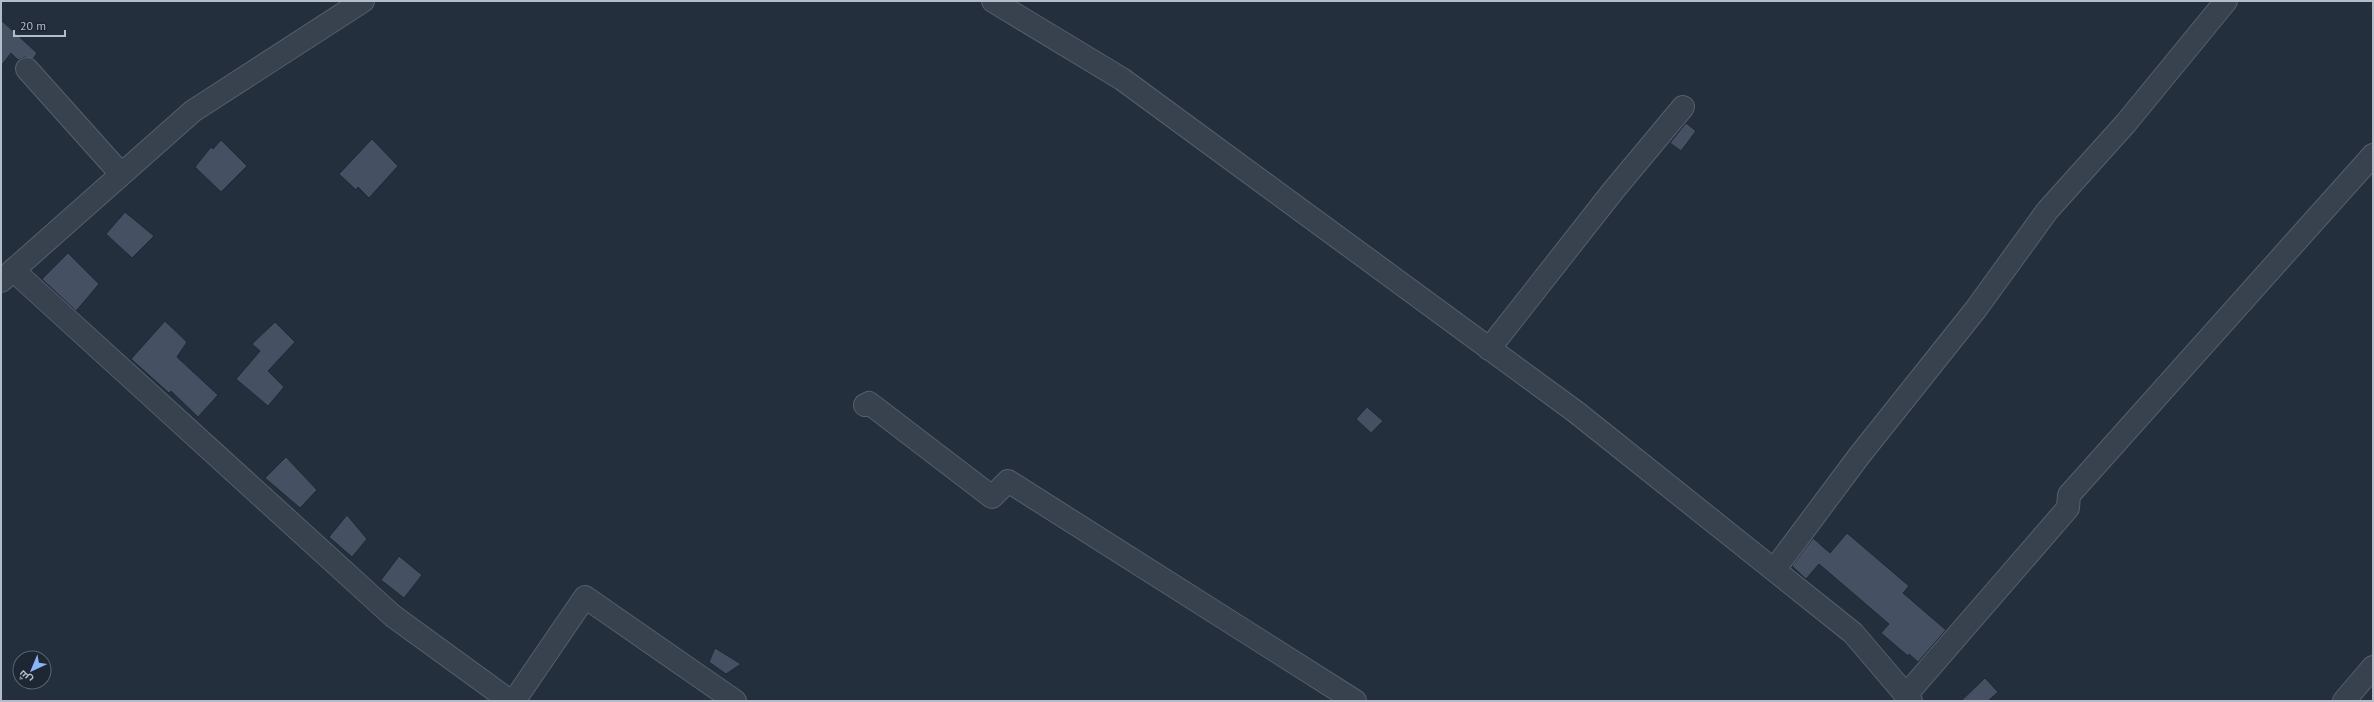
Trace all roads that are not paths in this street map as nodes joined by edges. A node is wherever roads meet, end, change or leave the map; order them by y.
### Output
1 (363, 1) edge
2 (993, 1) edge
3 (2226, 1) edge
4 (27, 69) dead end
5 (1683, 107) dead end
6 (2373, 155) edge
7 (121, 174) junction
8 (7, 276) edge
9 (1489, 349) junction
10 (865, 405) dead end
11 (1774, 570) junction
12 (2373, 667) edge
13 (1908, 699) edge
14 (510, 701) edge
15 (514, 701) edge
16 (735, 701) edge
17 (1356, 701) edge
18 (2344, 701) edge

1 - 7 street
2 - 9 street
3 - 11 street
4 - 7 street
5 - 9 street
6 - 13 street
7 - 8 street
8 - 14 street
9 - 11 street
10 - 17 street
11 - 13 street
12 - 18 street
15 - 16 street

